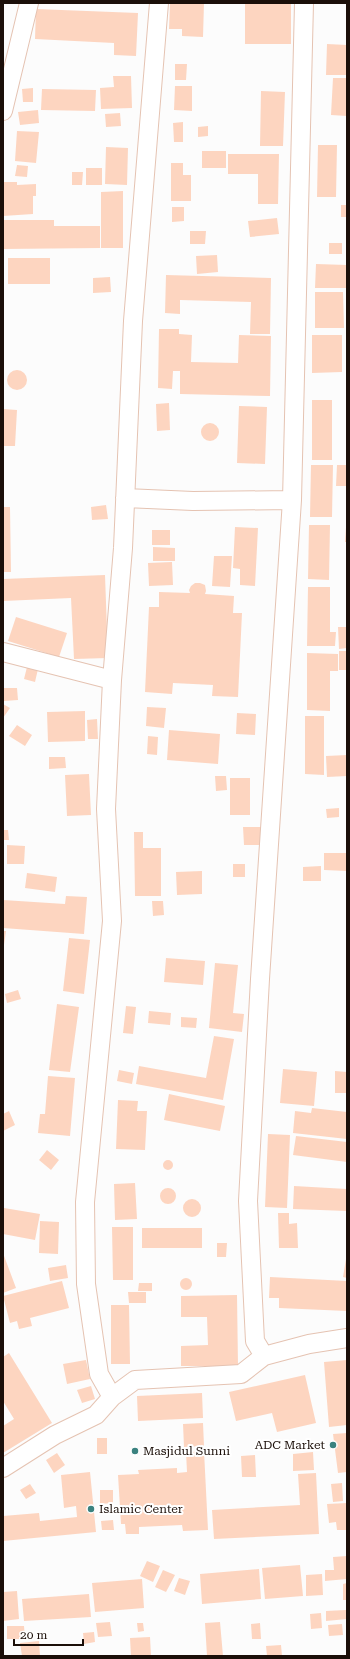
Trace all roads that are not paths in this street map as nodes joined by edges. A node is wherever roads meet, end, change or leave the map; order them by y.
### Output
1 (29, 3) edge
2 (159, 3) edge
3 (304, 3) edge
4 (3, 111) edge
5 (125, 498) junction
6 (292, 500) junction
7 (3, 652) edge
8 (112, 680) junction
9 (347, 1338) edge
10 (264, 1356) junction
11 (112, 1397) junction
12 (3, 1468) edge

1 - 4 street
2 - 5 street
3 - 6 street
5 - 6 street
5 - 8 street
6 - 10 street
7 - 8 street
8 - 11 street
9 - 10 street
10 - 11 street
11 - 12 street

